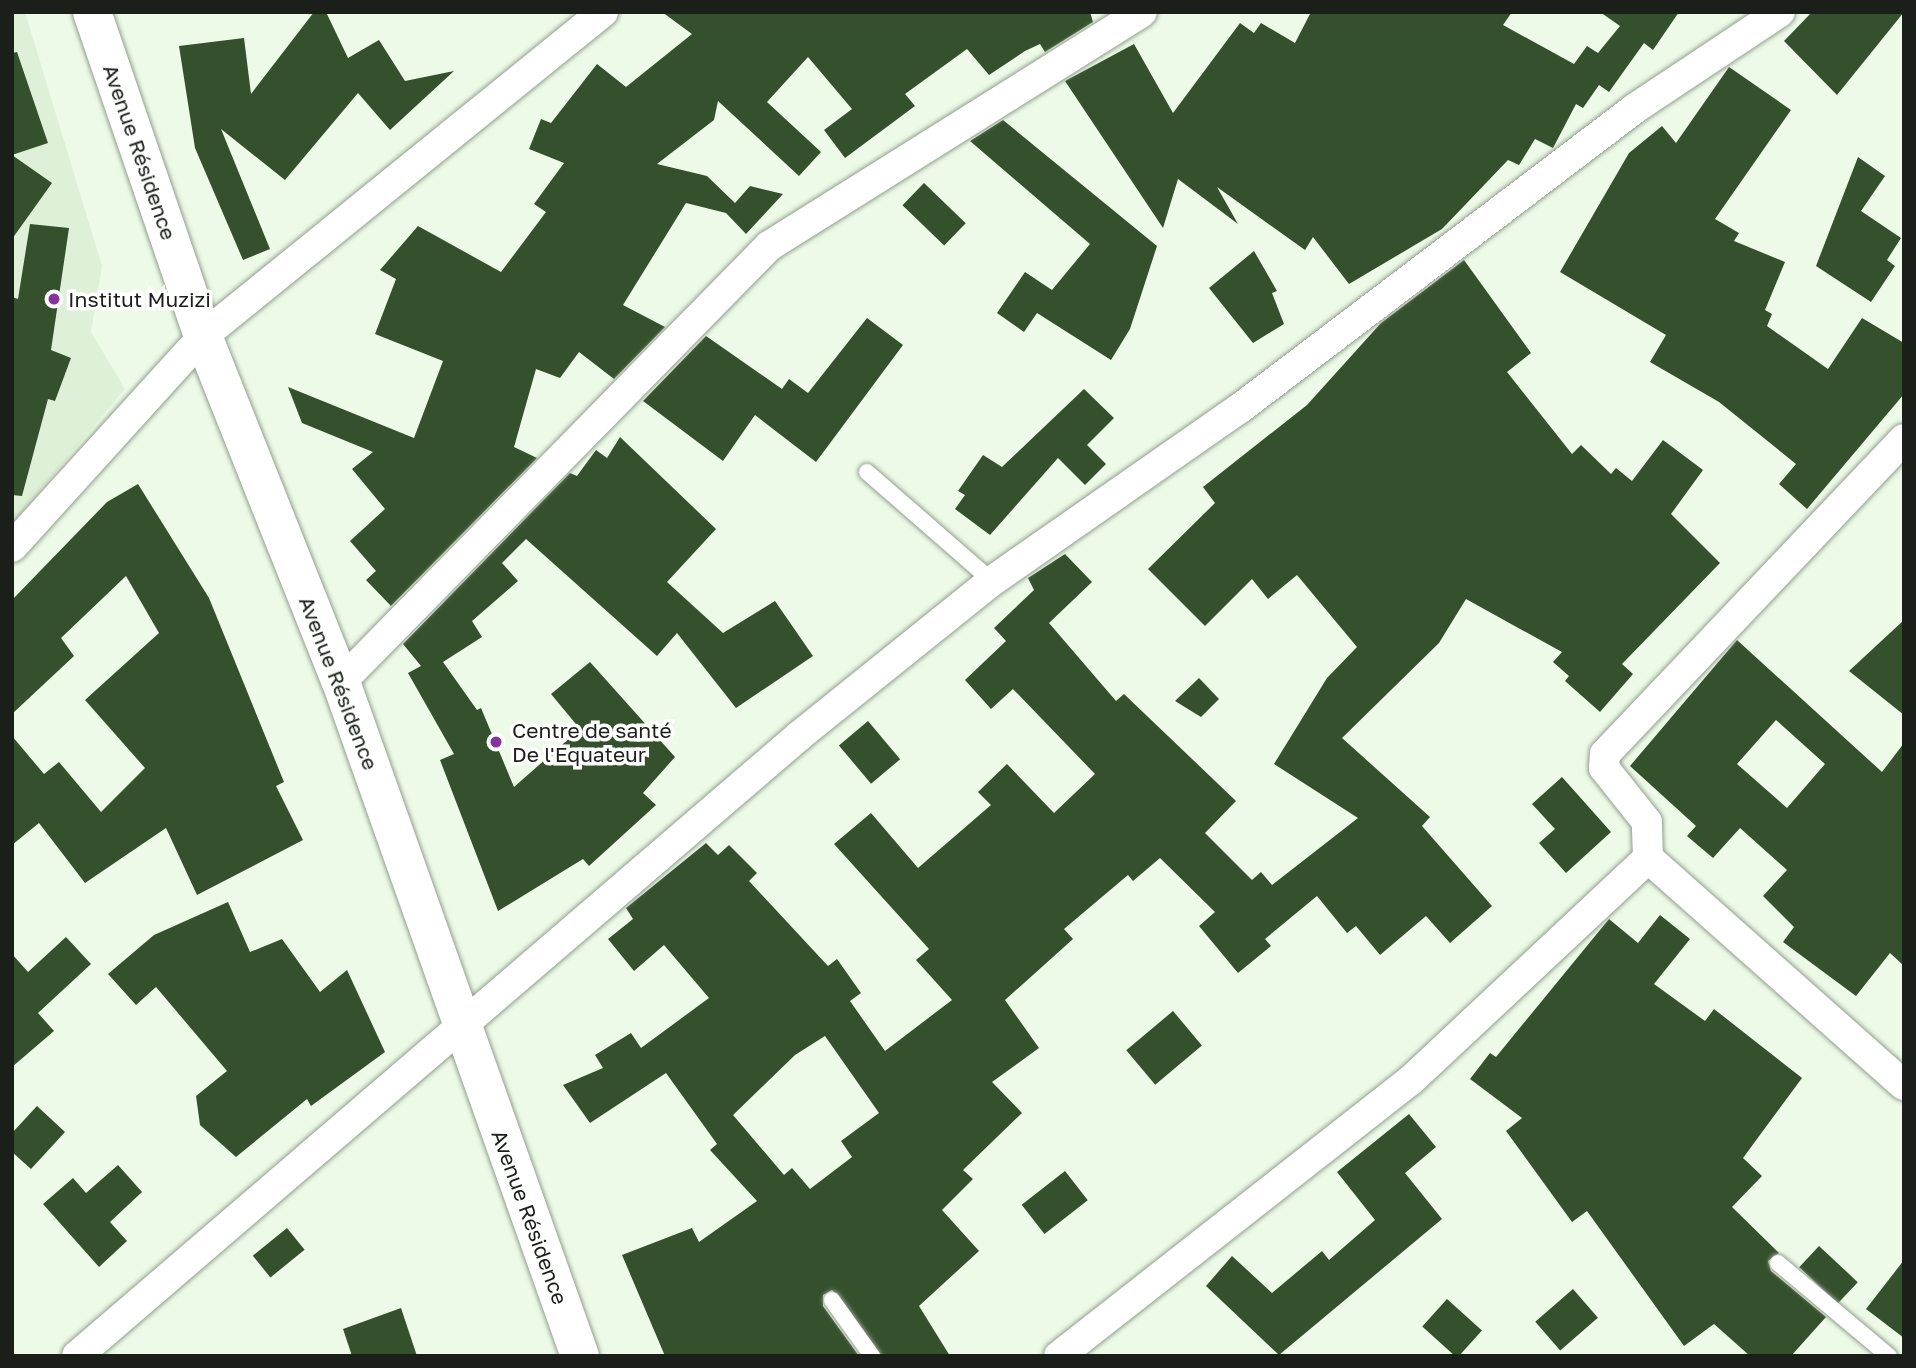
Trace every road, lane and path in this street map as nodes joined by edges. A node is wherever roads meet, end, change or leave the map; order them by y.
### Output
1 (92, 12) edge
2 (603, 12) edge
3 (1780, 12) edge
4 (1123, 17) edge
5 (203, 336) junction
6 (1904, 439) edge
7 (867, 472) dead end
8 (12, 547) edge
9 (992, 581) junction
10 (341, 682) junction
11 (1648, 858) junction
12 (461, 1024) junction
13 (1904, 1085) edge
14 (1777, 1263) dead end
15 (832, 1300) dead end
16 (77, 1356) edge
17 (580, 1356) edge
18 (872, 1356) edge
19 (1059, 1356) edge
20 (1889, 1356) edge

1 - 5 main road, Avenue Résidence
2 - 5 street
3 - 9 street
4 - 10 street
5 - 8 street
5 - 10 main road, Avenue Résidence
6 - 11 street
7 - 9 lane
9 - 12 street
10 - 12 main road, Avenue Résidence
11 - 13 street
11 - 19 street
12 - 16 street
12 - 17 main road, Avenue Résidence
14 - 20 lane
15 - 18 lane

